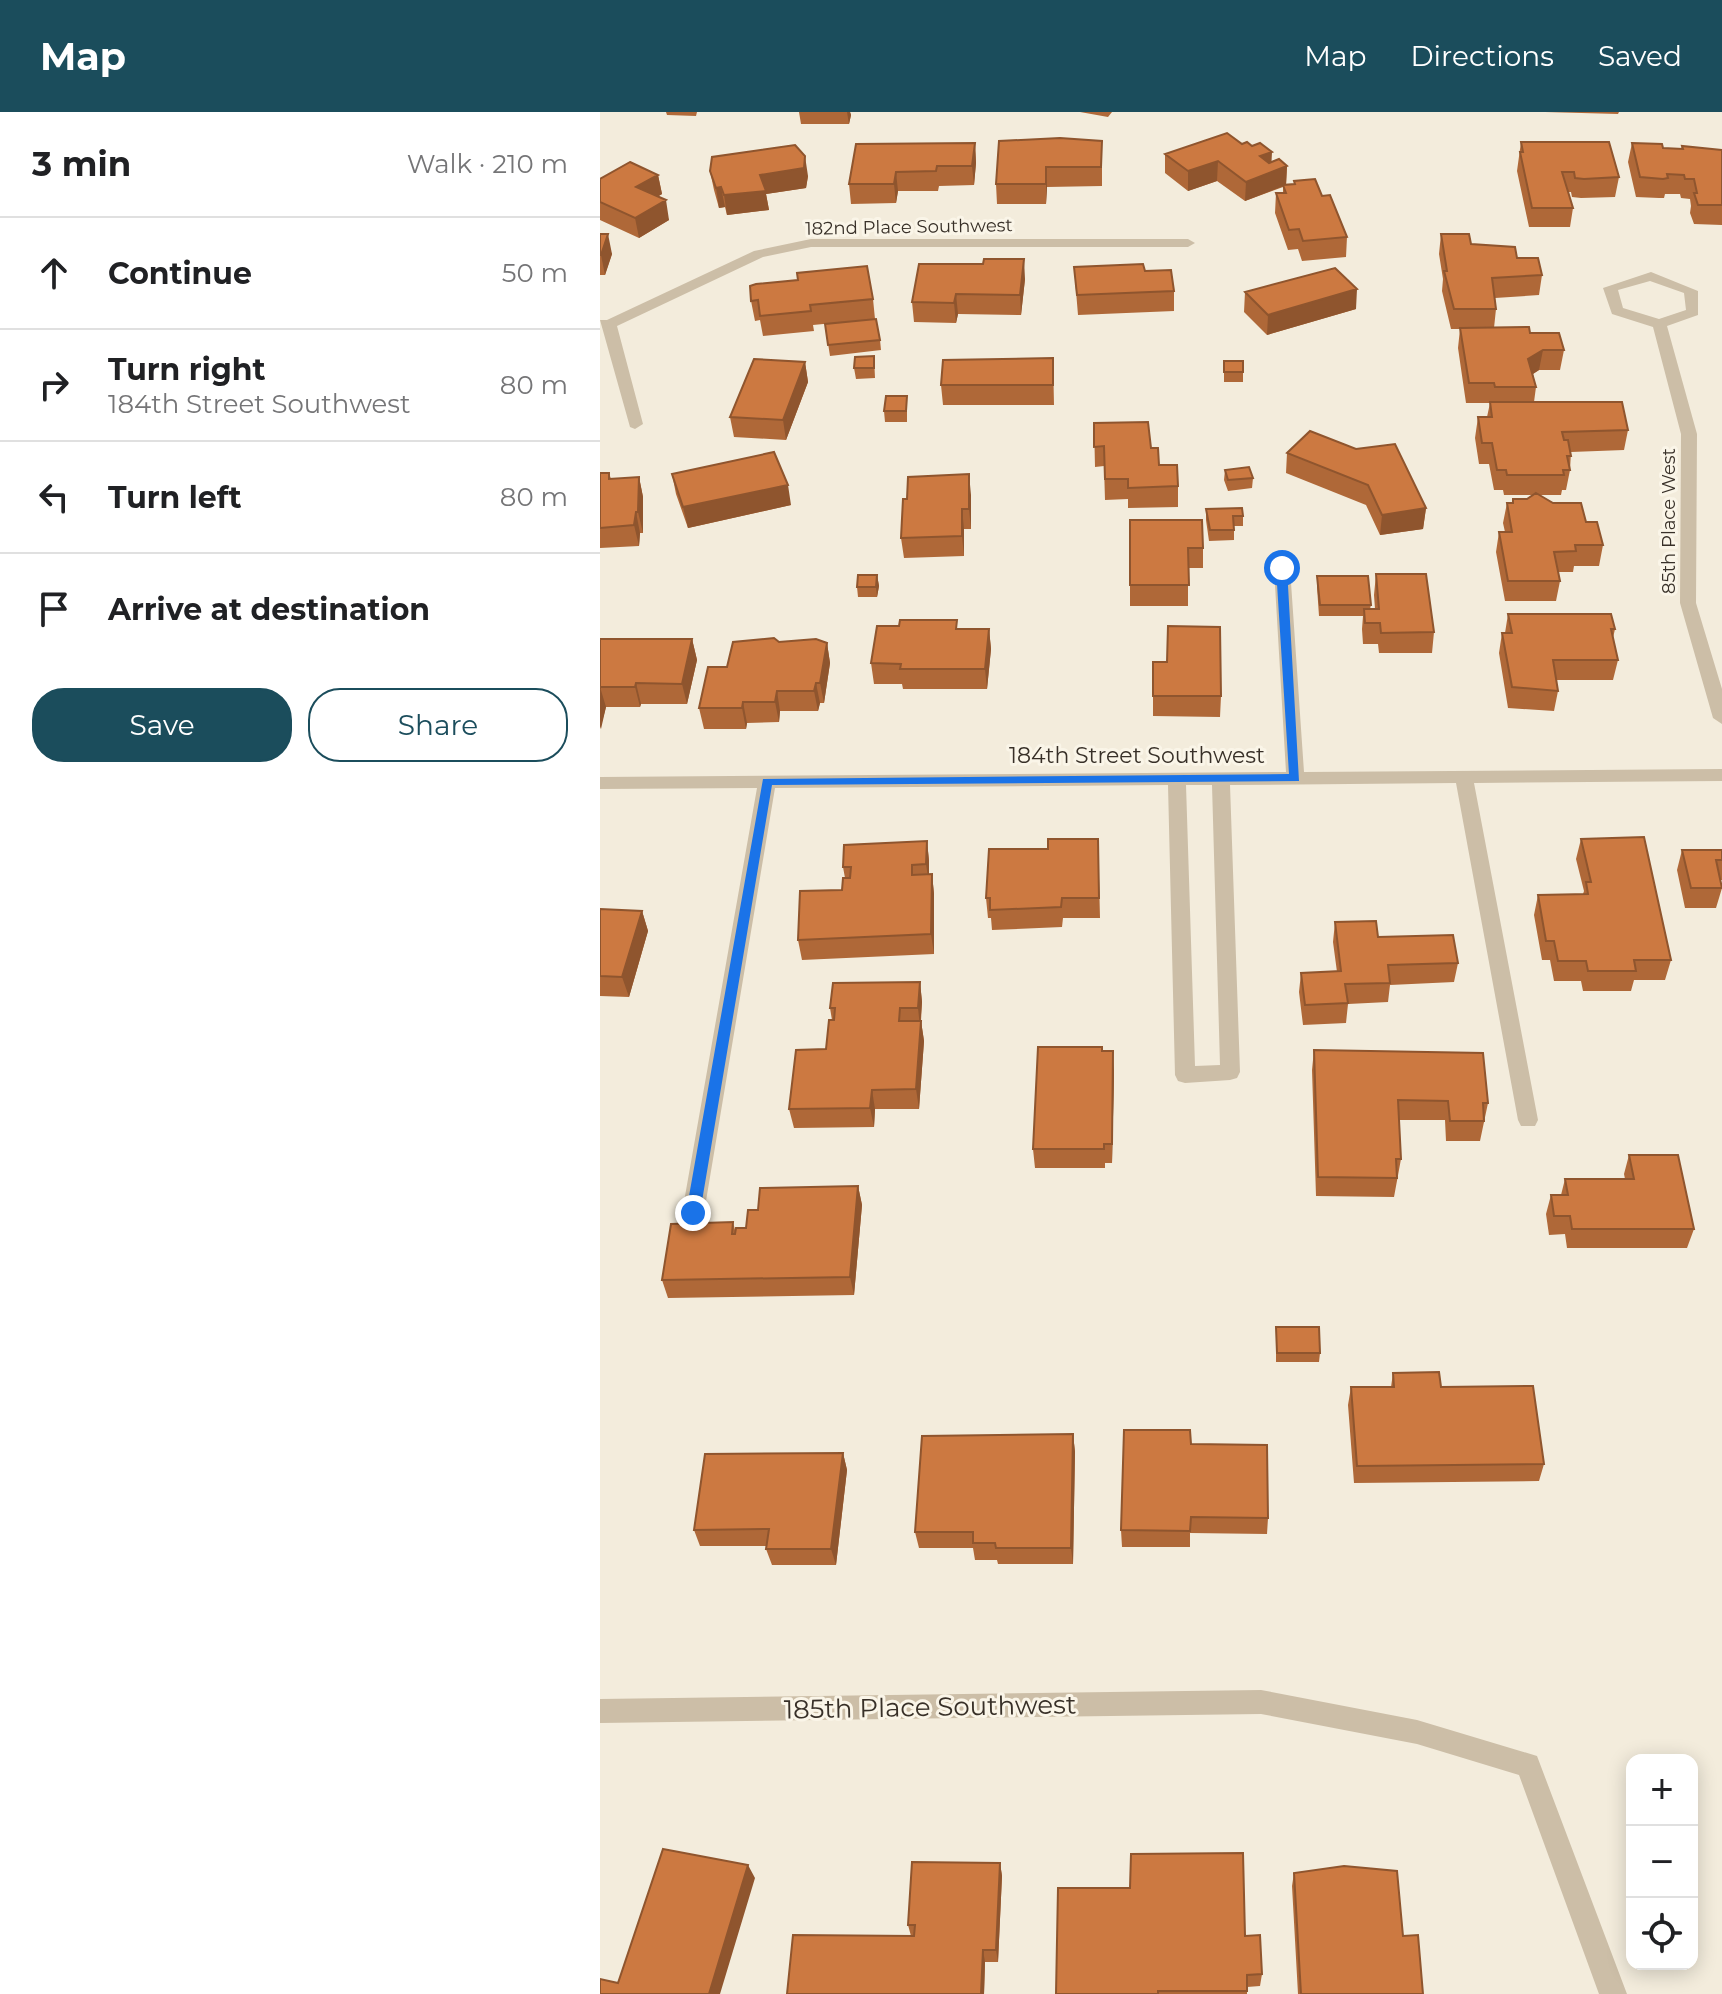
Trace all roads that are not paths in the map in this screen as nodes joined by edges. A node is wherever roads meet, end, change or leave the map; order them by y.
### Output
1 (1188, 243) dead end
2 (604, 324) edge
3 (1659, 324) junction
4 (635, 424) dead end
5 (1282, 568) dead end
6 (1722, 718) edge
7 (1722, 775) edge
8 (1464, 777) junction
9 (1295, 778) junction
10 (1177, 779) junction
11 (1221, 779) junction
12 (767, 781) junction
13 (600, 783) edge
14 (1528, 1120) dead end
15 (693, 1213) dead end
16 (600, 1711) edge
17 (1613, 1994) edge

1 - 2 street, 182nd Place Southwest
2 - 4 street
3 - 3 street
3 - 6 street, 85th Place West
5 - 9 street
7 - 8 street, 184th Street Southwest
8 - 9 street, 184th Street Southwest
8 - 14 street
9 - 11 street, 184th Street Southwest
10 - 11 street, 184th Street Southwest
10 - 11 street
10 - 12 street, 184th Street Southwest
12 - 13 street, 184th Street Southwest
12 - 15 street
16 - 17 street, 185th Place Southwest

